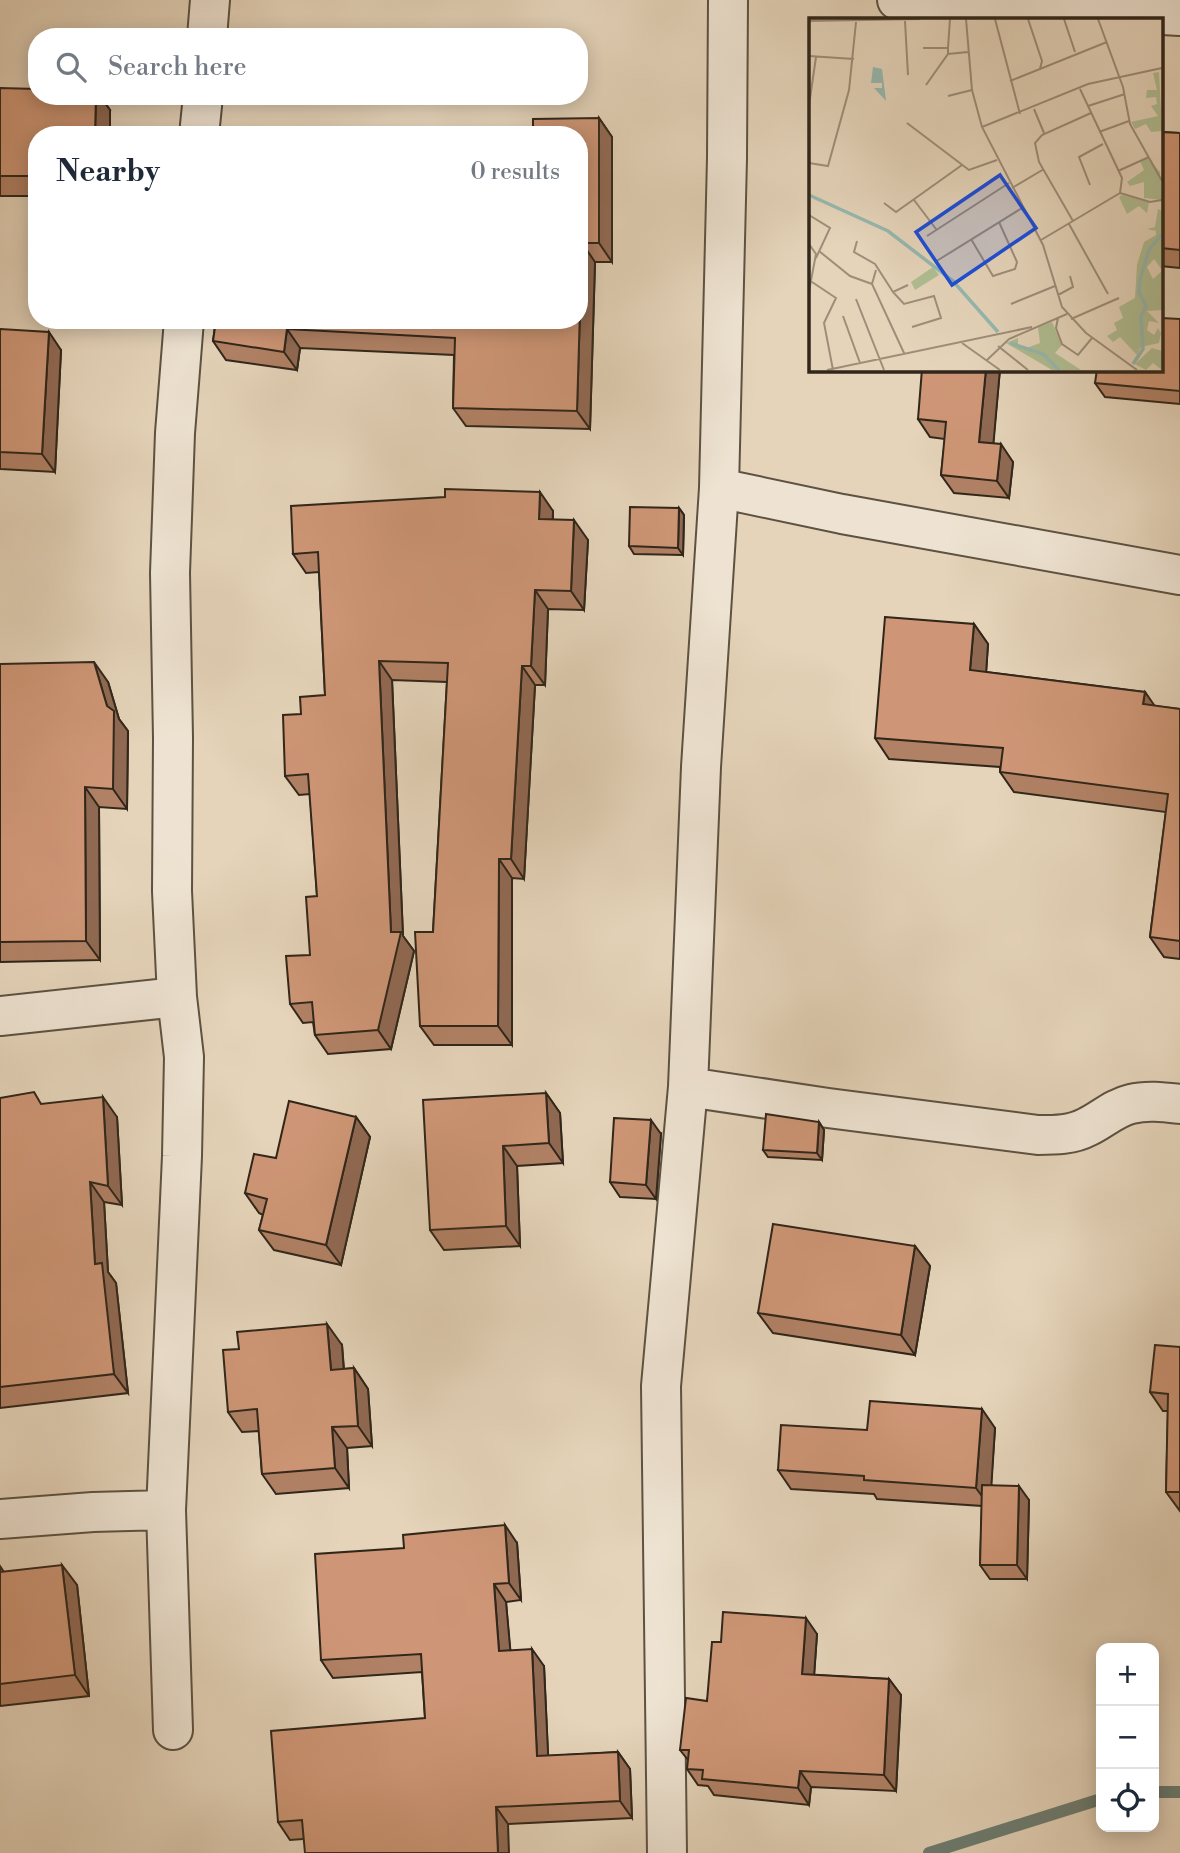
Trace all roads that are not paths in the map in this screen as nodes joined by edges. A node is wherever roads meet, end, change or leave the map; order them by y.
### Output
1 (210, 0) edge
2 (728, 0) edge
3 (897, 0) edge
4 (1180, 16) edge
5 (208, 28) edge
6 (201, 105) edge
7 (200, 126) edge
8 (183, 329) edge
9 (719, 488) junction
10 (1180, 575) edge
11 (177, 997) junction
12 (0, 1016) edge
13 (688, 1087) junction
14 (1180, 1104) edge
15 (166, 1510) junction
16 (0, 1519) edge
17 (173, 1730) dead end
18 (667, 1853) edge

1 - 5 street
2 - 9 street
3 - 4 street
6 - 7 street
8 - 11 street
9 - 10 street
9 - 13 street
11 - 12 street
11 - 15 street
13 - 14 street
13 - 18 street
15 - 16 street
15 - 17 street

